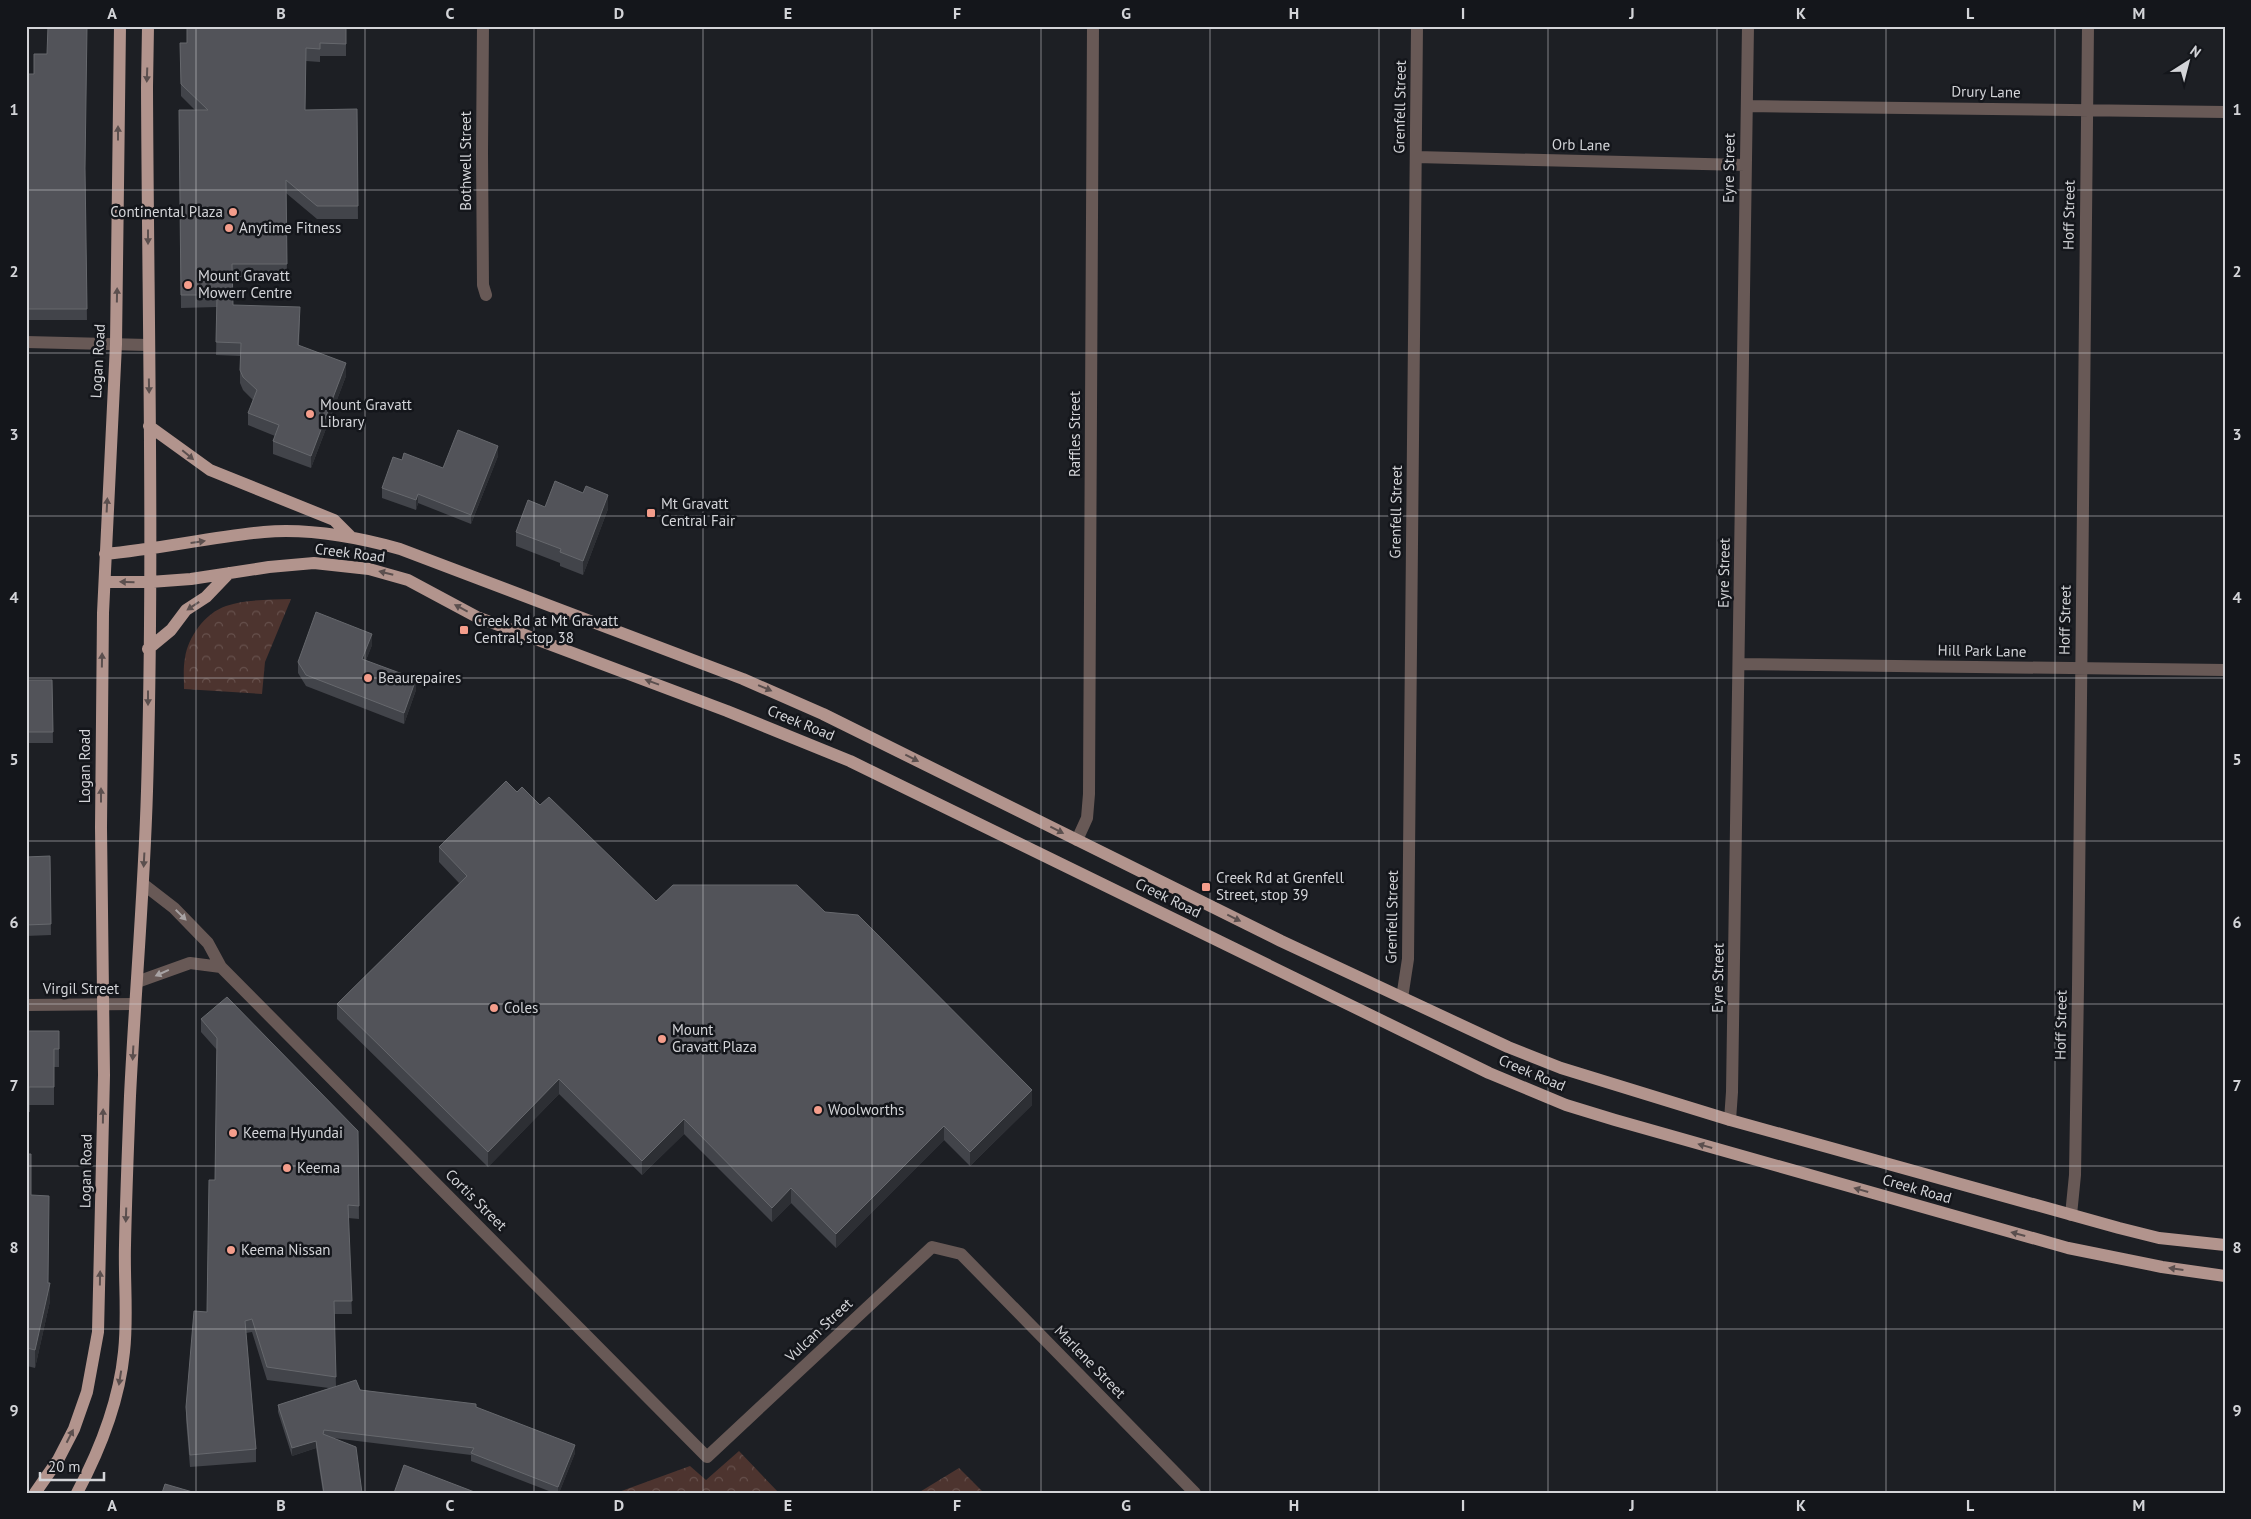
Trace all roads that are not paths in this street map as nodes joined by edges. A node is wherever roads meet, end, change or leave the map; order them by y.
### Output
1 (120, 26) edge
2 (148, 26) edge
3 (484, 26) edge
4 (1094, 26) edge
5 (1417, 26) edge
6 (1748, 26) edge
7 (2088, 26) edge
8 (1747, 106) junction
9 (2086, 110) junction
10 (2225, 112) edge
11 (1416, 157) junction
12 (1745, 165) junction
13 (486, 295) dead end
14 (26, 342) edge
15 (116, 344) junction
16 (148, 345) junction
17 (149, 426) junction
18 (351, 537) junction
19 (150, 550) junction
20 (105, 554) junction
21 (229, 573) junction
22 (105, 582) junction
23 (150, 582) junction
24 (148, 649) junction
25 (1739, 664) junction
26 (2080, 668) junction
27 (2225, 670) edge
28 (1077, 840) junction
29 (143, 884) junction
30 (221, 967) junction
31 (137, 982) junction
32 (1402, 998) junction
33 (135, 1004) junction
34 (26, 1005) edge
35 (103, 1005) junction
36 (1730, 1120) junction
37 (2071, 1215) junction
38 (2225, 1245) edge
39 (961, 1254) joint
40 (2225, 1276) edge
41 (707, 1457) joint
42 (35, 1493) edge
43 (77, 1493) edge
44 (1195, 1493) edge

15 -> 1 main road, Logan Road
2 -> 16 main road
3 - 13 street, Bothwell Street
4 - 28 street, Raffles Street
5 - 11 street, Grenfell Street
6 - 8 street, Eyre Street
7 - 9 street, Hoff Street
8 - 9 street, Drury Lane
8 - 12 street, Eyre Street
9 - 10 street, Drury Lane
9 - 26 street, Hoff Street
11 - 12 street, Orb Lane
11 - 32 street, Grenfell Street
12 - 25 street, Eyre Street
14 - 15 street
15 - 16 street
20 -> 15 main road, Logan Road
16 -> 17 main road
17 -> 18 main road
17 - 19 main road
19 -> 18 main road, Creek Road
18 -> 28 main road, Creek Road
19 - 20 main road, Creek Road
19 - 23 main road
20 - 22 main road, Logan Road
21 - 23 main road, Creek Road
21 -> 24 main road
40 -> 21 main road, Creek Road
23 -> 22 main road, Creek Road
35 -> 22 main road, Logan Road
23 - 24 main road
24 -> 29 main road
25 - 26 street, Hill Park Lane
25 - 36 street, Eyre Street
26 - 27 street, Hill Park Lane
26 - 37 street, Hoff Street
28 -> 32 main road, Creek Road
29 -> 30 street, Cortis Street
29 - 31 main road
30 -> 31 street
30 - 41 street, Cortis Street
31 - 33 main road
32 - 36 main road, Creek Road
33 - 35 street, Virgil Street
33 -> 43 main road
34 - 35 street, Virgil Street
42 -> 35 main road, Logan Road
36 - 37 main road, Creek Road
37 - 38 main road, Creek Road
39 - 41 street, Vulcan Street
39 - 44 street, Marlene Street

